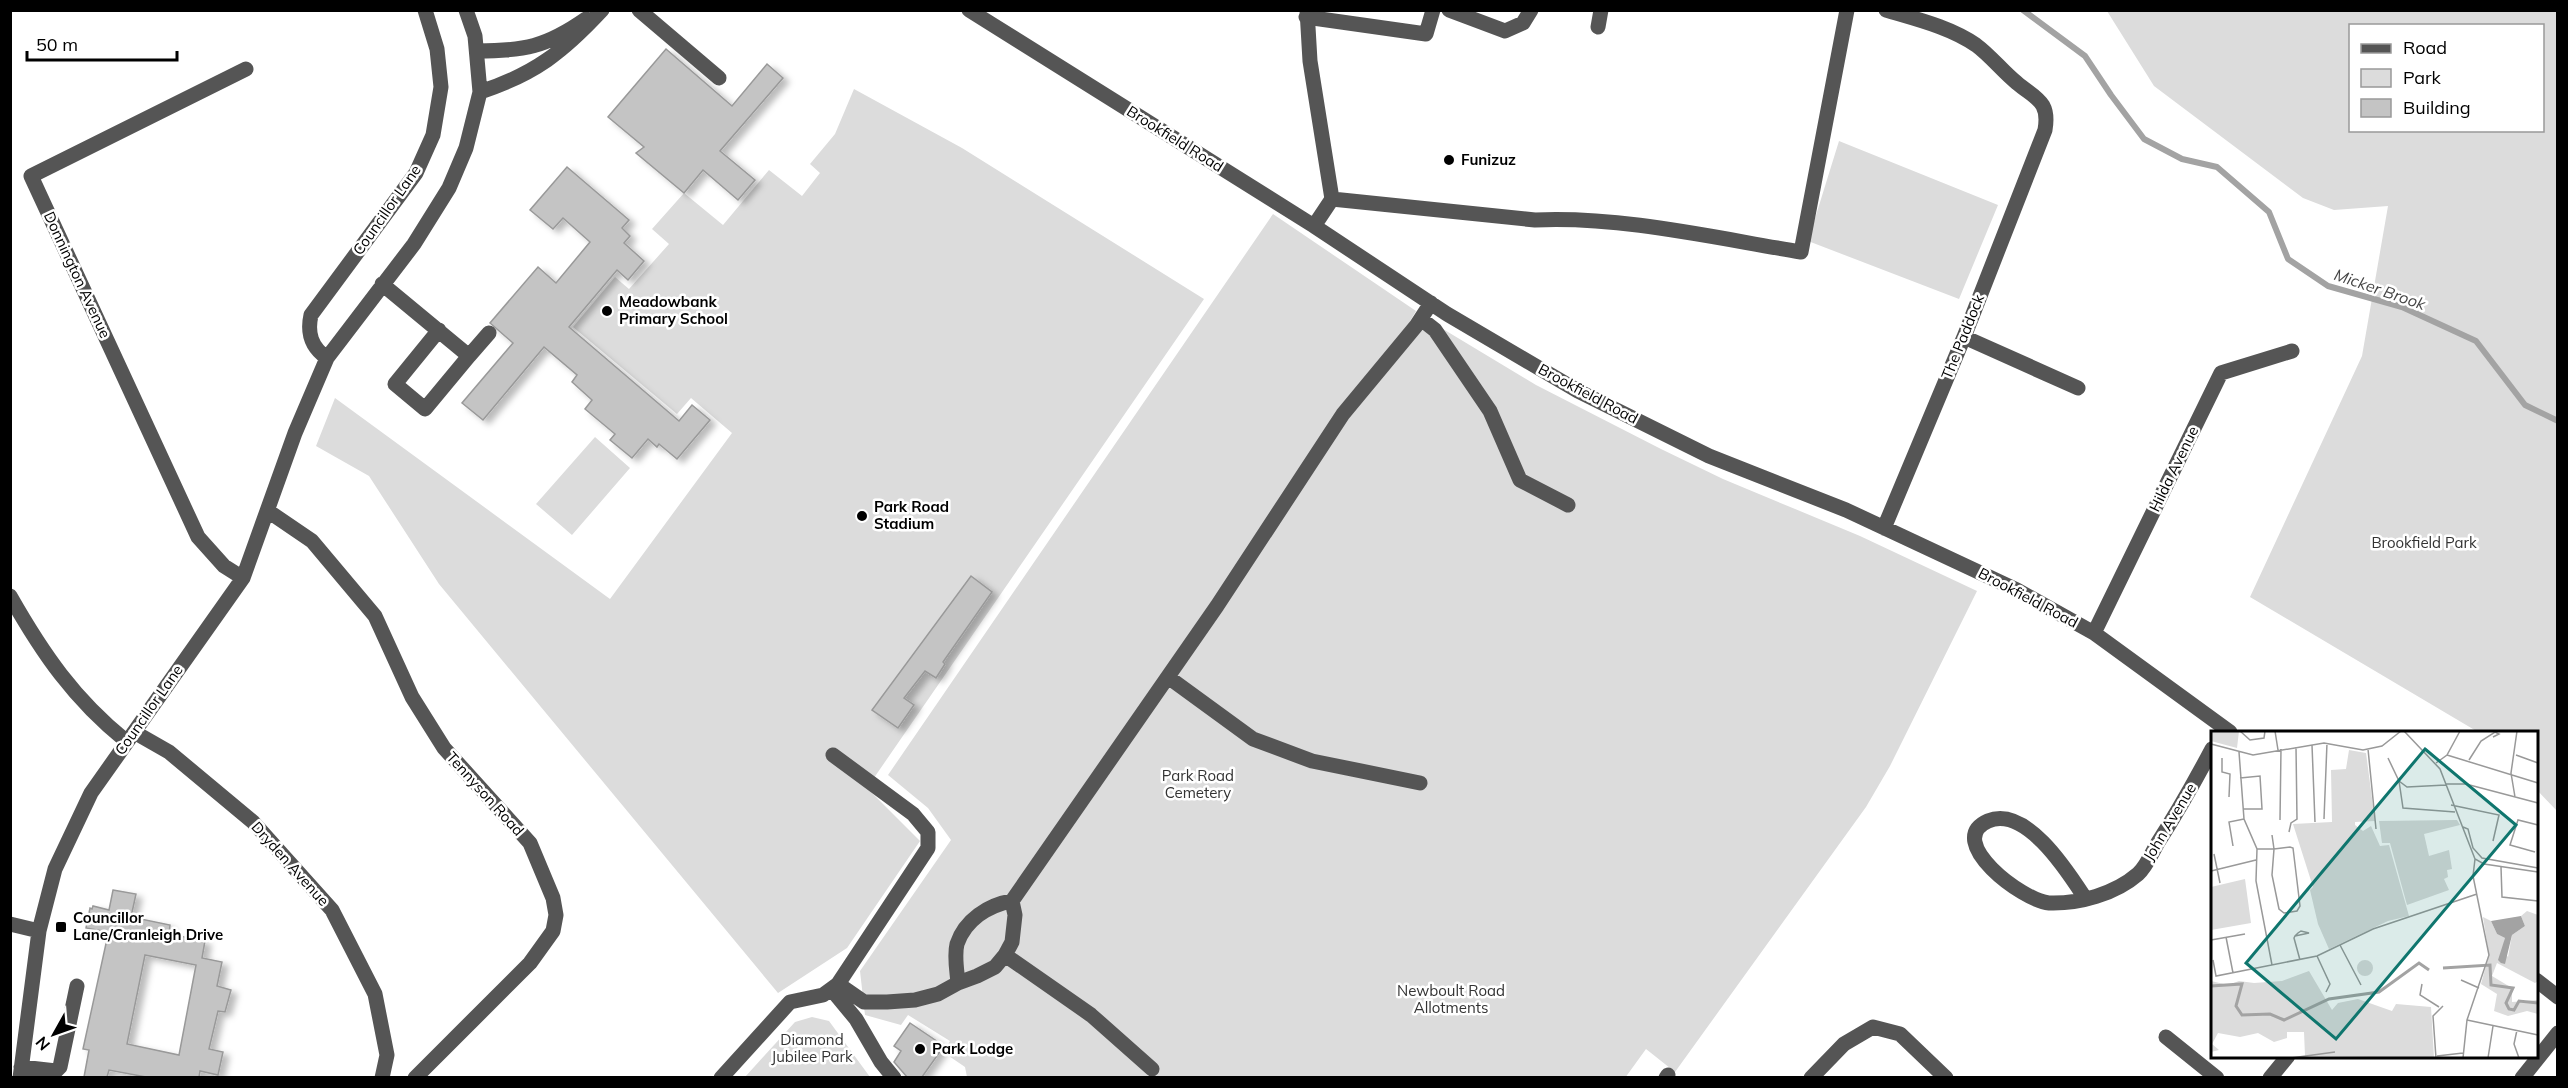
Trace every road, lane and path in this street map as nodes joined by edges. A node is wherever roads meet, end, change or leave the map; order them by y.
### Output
1 (424, 10) edge
2 (466, 10) edge
3 (600, 10) edge
4 (639, 10) edge
5 (969, 10) edge
6 (1433, 10) edge
7 (1449, 10) edge
8 (1531, 10) edge
9 (1601, 10) edge
10 (1847, 10) edge
11 (1886, 10) edge
12 (1307, 14) edge
13 (1598, 27) dead end
14 (477, 51) junction
15 (246, 69) dead end
16 (719, 78) dead end
17 (480, 92) junction
18 (1332, 199) junction
19 (1314, 226) junction
20 (382, 284) junction
21 (1431, 303) junction
22 (1421, 319) junction
23 (439, 330) junction
24 (489, 333) dead end
25 (1964, 337) junction
26 (2292, 351) dead end
27 (469, 356) junction
28 (327, 358) junction
29 (2078, 388) dead end
30 (1568, 506) dead end
31 (268, 511) junction
32 (1884, 528) junction
33 (243, 578) junction
34 (10, 596) edge
35 (2094, 633) junction
36 (1168, 677) junction
37 (2225, 731) edge
38 (130, 736) junction
39 (2211, 751) edge
40 (833, 754) dead end
41 (1420, 783) dead end
42 (2085, 898) junction
43 (1012, 901) junction
44 (10, 924) edge
45 (39, 931) junction
46 (1005, 955) junction
47 (2538, 982) edge
48 (958, 983) junction
49 (77, 986) dead end
50 (835, 987) junction
51 (2558, 997) edge
52 (2558, 1033) edge
53 (2166, 1037) dead end
54 (2286, 1058) edge
55 (1152, 1069) dead end
56 (20, 1072) edge
57 (382, 1077) edge
58 (415, 1077) edge
59 (721, 1077) edge
60 (894, 1077) edge
61 (1811, 1077) edge
62 (1946, 1077) edge
63 (2217, 1077) edge
64 (2270, 1077) edge
65 (2523, 1077) edge

1 - 28 street, Councillor Lane
2 - 14 street, Councillor Lane
3 - 14 street
3 - 17 street
4 - 16 street
5 - 19 street, Brookfield Road
6 - 12 street
7 - 8 street
9 - 13 street
10 - 18 street
11 - 25 street, The Paddock
12 - 18 street
14 - 17 street, Councillor Lane
15 - 33 street, Donnington Avenue
17 - 20 street, Councillor Lane
18 - 19 street
19 - 21 street, Brookfield Road
20 - 23 street
20 - 28 street, Councillor Lane
21 - 22 street
21 - 32 street, Brookfield Road
22 - 30 street
22 - 36 street
23 - 27 street
23 - 27 street
24 - 27 street
25 - 29 street
25 - 32 street, The Paddock
26 - 35 street, Hilda Avenue
28 - 31 street, Councillor Lane
31 - 33 street, Councillor Lane
31 - 58 street, Tennyson Road
32 - 35 street, Brookfield Road
33 - 38 street, Councillor Lane
34 - 38 street, Dryden Avenue
35 - 37 street, Brookfield Road
36 - 41 street
36 - 43 street
38 - 45 street, Councillor Lane
38 - 57 street, Dryden Avenue
39 - 42 street, John Avenue
40 - 50 street
42 - 42 street, John Avenue
43 - 46 street
43 - 48 street
44 - 45 street
45 - 56 street, Councillor Lane
46 - 48 street
46 - 55 street
47 - 51 street
48 - 50 street
49 - 56 street
50 - 59 street
50 - 60 street
52 - 65 street
53 - 63 street
54 - 64 street
61 - 62 street

